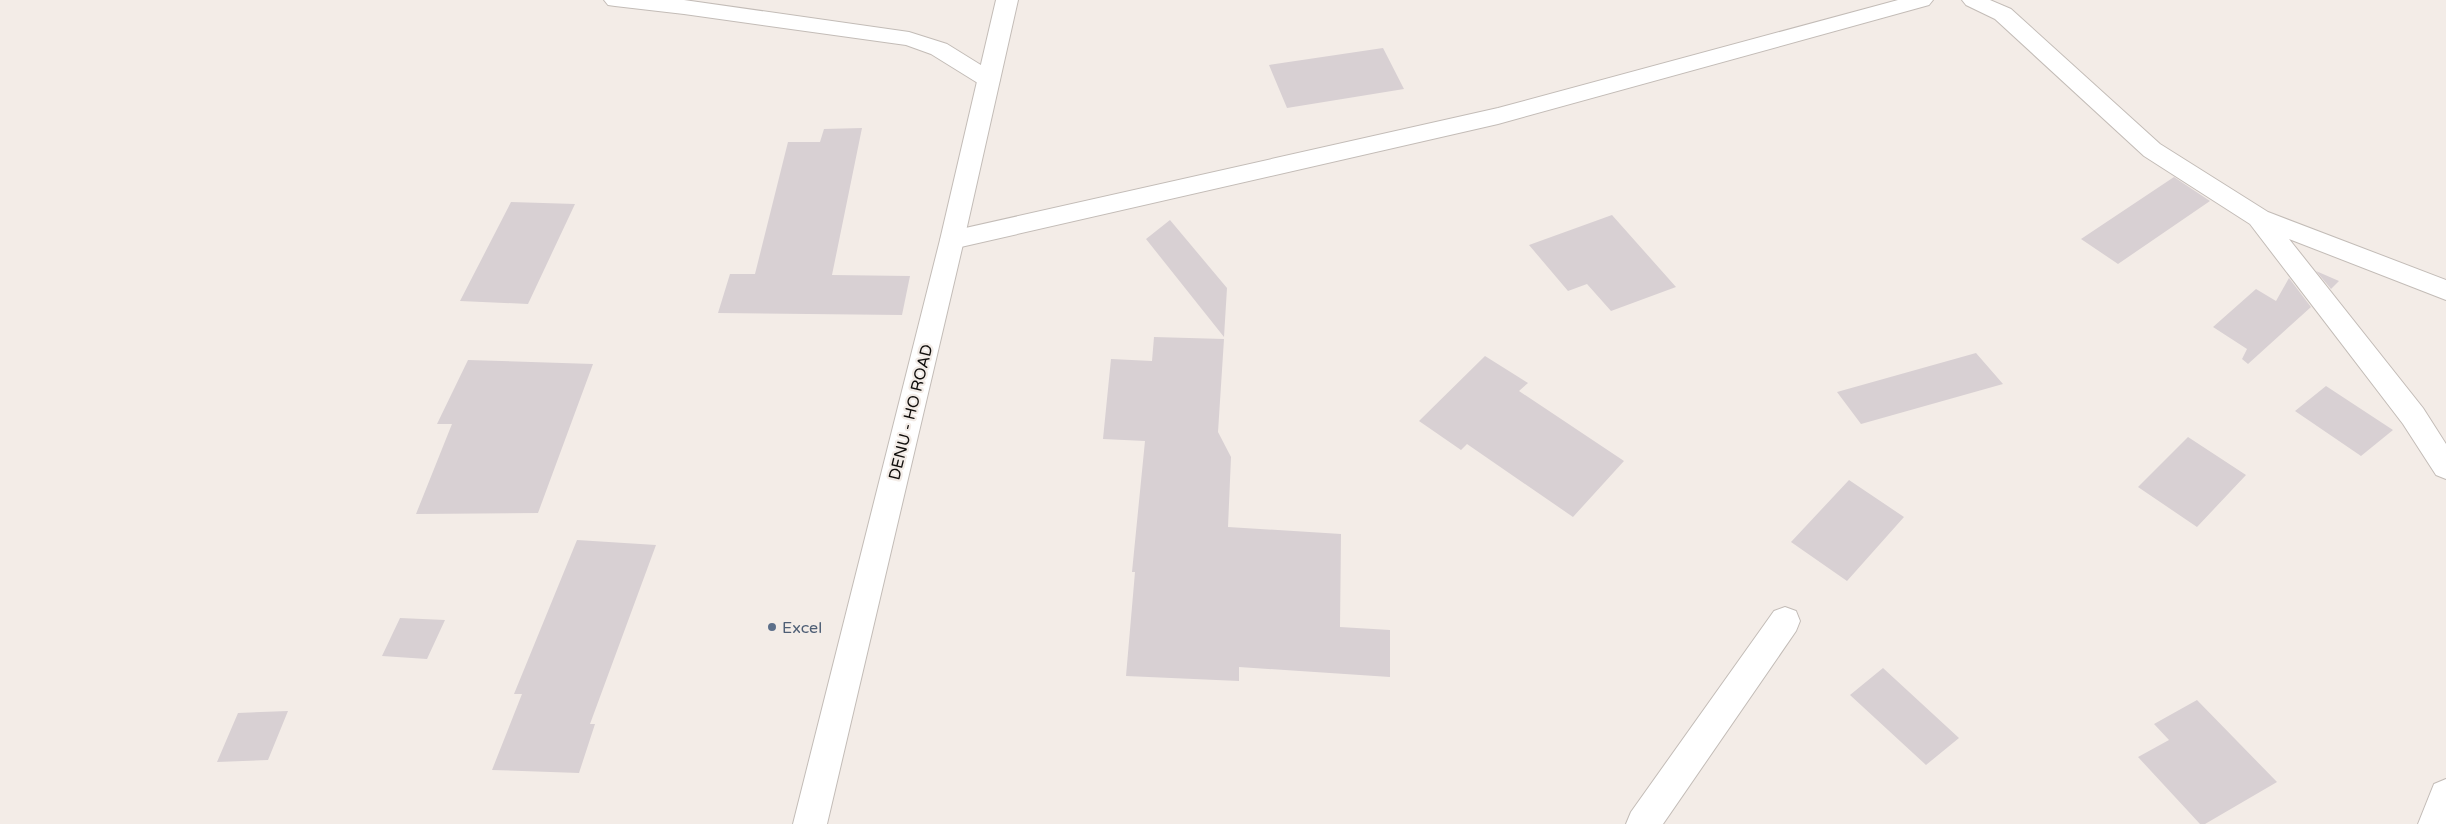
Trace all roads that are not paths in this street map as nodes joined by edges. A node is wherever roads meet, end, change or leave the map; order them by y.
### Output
1 (614, 0) edge
2 (1007, 0) edge
3 (1922, 0) edge
4 (1973, 0) edge
5 (989, 80) junction
6 (2259, 218) junction
7 (952, 240) junction
8 (2446, 290) edge
9 (2446, 467) edge
10 (1785, 621) dead end
11 (2446, 795) edge
12 (810, 824) edge
13 (1643, 824) edge
14 (2435, 824) edge

1 - 5 street
2 - 5 street, DENU - HO ROAD
3 - 7 street
4 - 6 street
5 - 7 street, DENU - HO ROAD
6 - 8 street
6 - 9 street
7 - 12 street, DENU - HO ROAD
10 - 13 street
11 - 14 street

